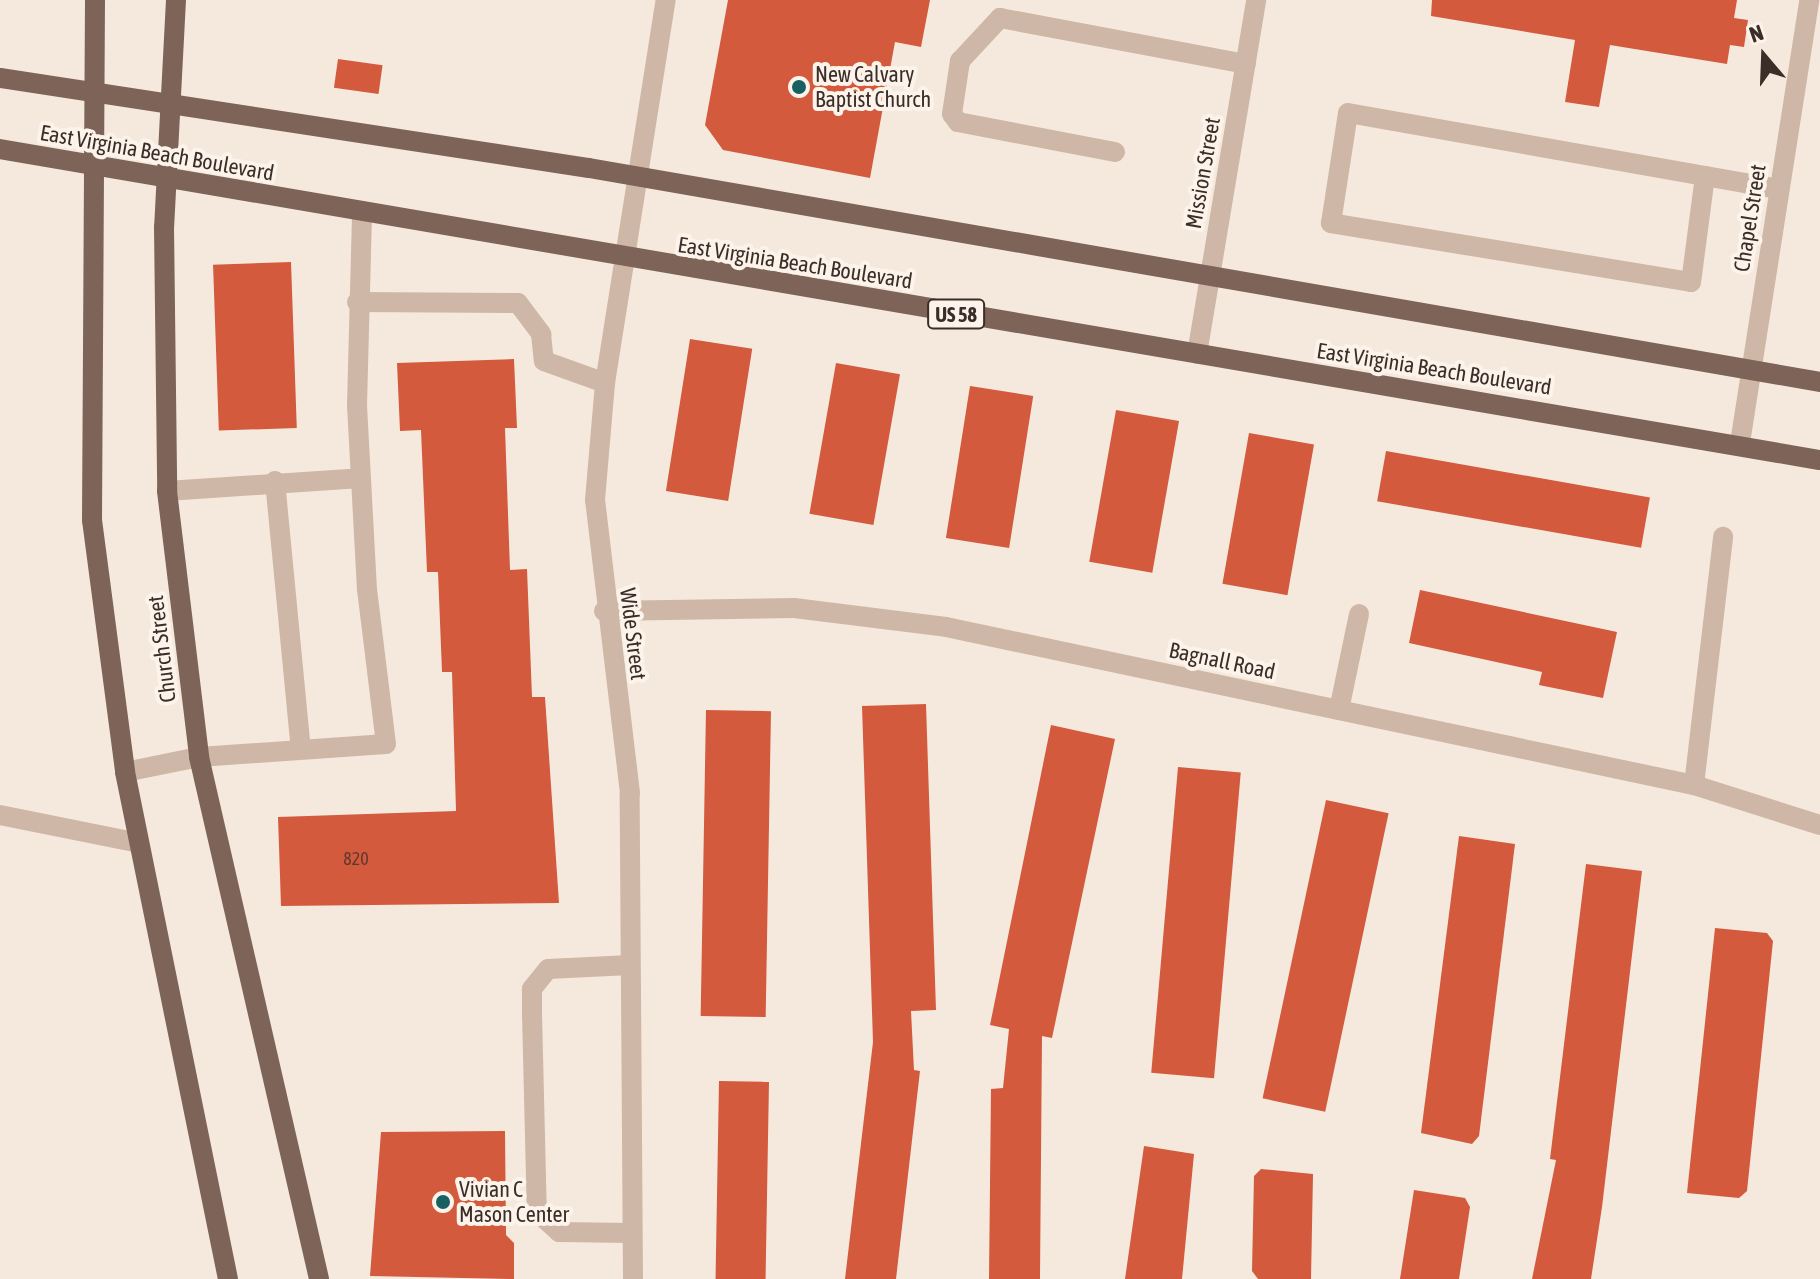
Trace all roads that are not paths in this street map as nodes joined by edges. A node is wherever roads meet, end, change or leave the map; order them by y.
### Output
1 (95, 0) edge
2 (176, 0) edge
3 (666, 0) edge
4 (1256, 0) edge
5 (1809, 0) edge
6 (999, 9) edge
7 (1246, 64) junction
8 (0, 78) edge
9 (94, 94) junction
10 (174, 108) junction
11 (0, 149) edge
12 (1115, 152) dead end
13 (92, 163) junction
14 (1705, 176) junction
15 (168, 177) junction
16 (635, 177) junction
17 (1779, 189) junction
18 (362, 215) junction
19 (623, 258) junction
20 (1208, 281) junction
21 (357, 302) junction
22 (1197, 354) junction
23 (1751, 370) junction
24 (1820, 382) edge
25 (605, 383) junction
26 (1740, 443) junction
27 (1820, 460) edge
28 (361, 478) junction
29 (275, 481) junction
30 (167, 491) junction
31 (1723, 537) dead end
32 (604, 611) junction
33 (1359, 614) dead end
34 (1339, 710) junction
35 (301, 749) junction
36 (199, 757) junction
37 (125, 772) junction
38 (1694, 785) junction
39 (0, 815) edge
40 (1820, 825) edge
41 (139, 843) junction
42 (630, 965) junction
43 (631, 1233) junction
44 (228, 1279) edge
45 (319, 1279) edge
46 (633, 1279) edge

1 - 9 main road
2 - 10 main road, Church Street
3 - 16 street, Wide Street
4 - 7 street, Mission Street
5 - 17 street, Chapel Street
6 - 7 street
6 - 12 street
7 - 20 street, Mission Street
8 - 9 main road
9 - 10 main road
9 - 13 main road
10 - 15 main road, Church Street
10 - 16 main road
11 - 13 main road, East Virginia Beach Boulevard / US 58
13 - 15 main road, East Virginia Beach Boulevard / US 58
13 - 37 main road
14 - 14 street
14 - 17 street
15 - 18 main road, East Virginia Beach Boulevard / US 58
15 - 30 main road, Church Street
16 - 19 street, Wide Street
16 - 20 main road
17 - 23 street, Chapel Street
18 - 19 main road, East Virginia Beach Boulevard / US 58
18 - 21 street
19 - 22 main road, East Virginia Beach Boulevard / US 58
19 - 25 street, Wide Street
20 - 22 street, Mission Street
20 - 23 main road
21 - 25 street
21 - 28 street
22 - 26 main road, East Virginia Beach Boulevard / US 58
23 - 24 main road
23 - 26 street, Chapel Street
25 - 32 street, Wide Street
26 - 27 main road, East Virginia Beach Boulevard / US 58
28 - 29 street
28 - 35 street
29 - 30 street
29 - 35 street
30 - 36 main road, Church Street
31 - 38 street
32 - 34 street, Bagnall Road
32 - 42 street, Wide Street
33 - 34 street
34 - 38 street, Bagnall Road
35 - 36 street
36 - 37 street
36 - 45 main road, Church Street
37 - 41 main road
38 - 40 street, Bagnall Road
39 - 41 street
41 - 44 main road
42 - 43 street, Wide Street
42 - 43 street
43 - 46 street, Wide Street

